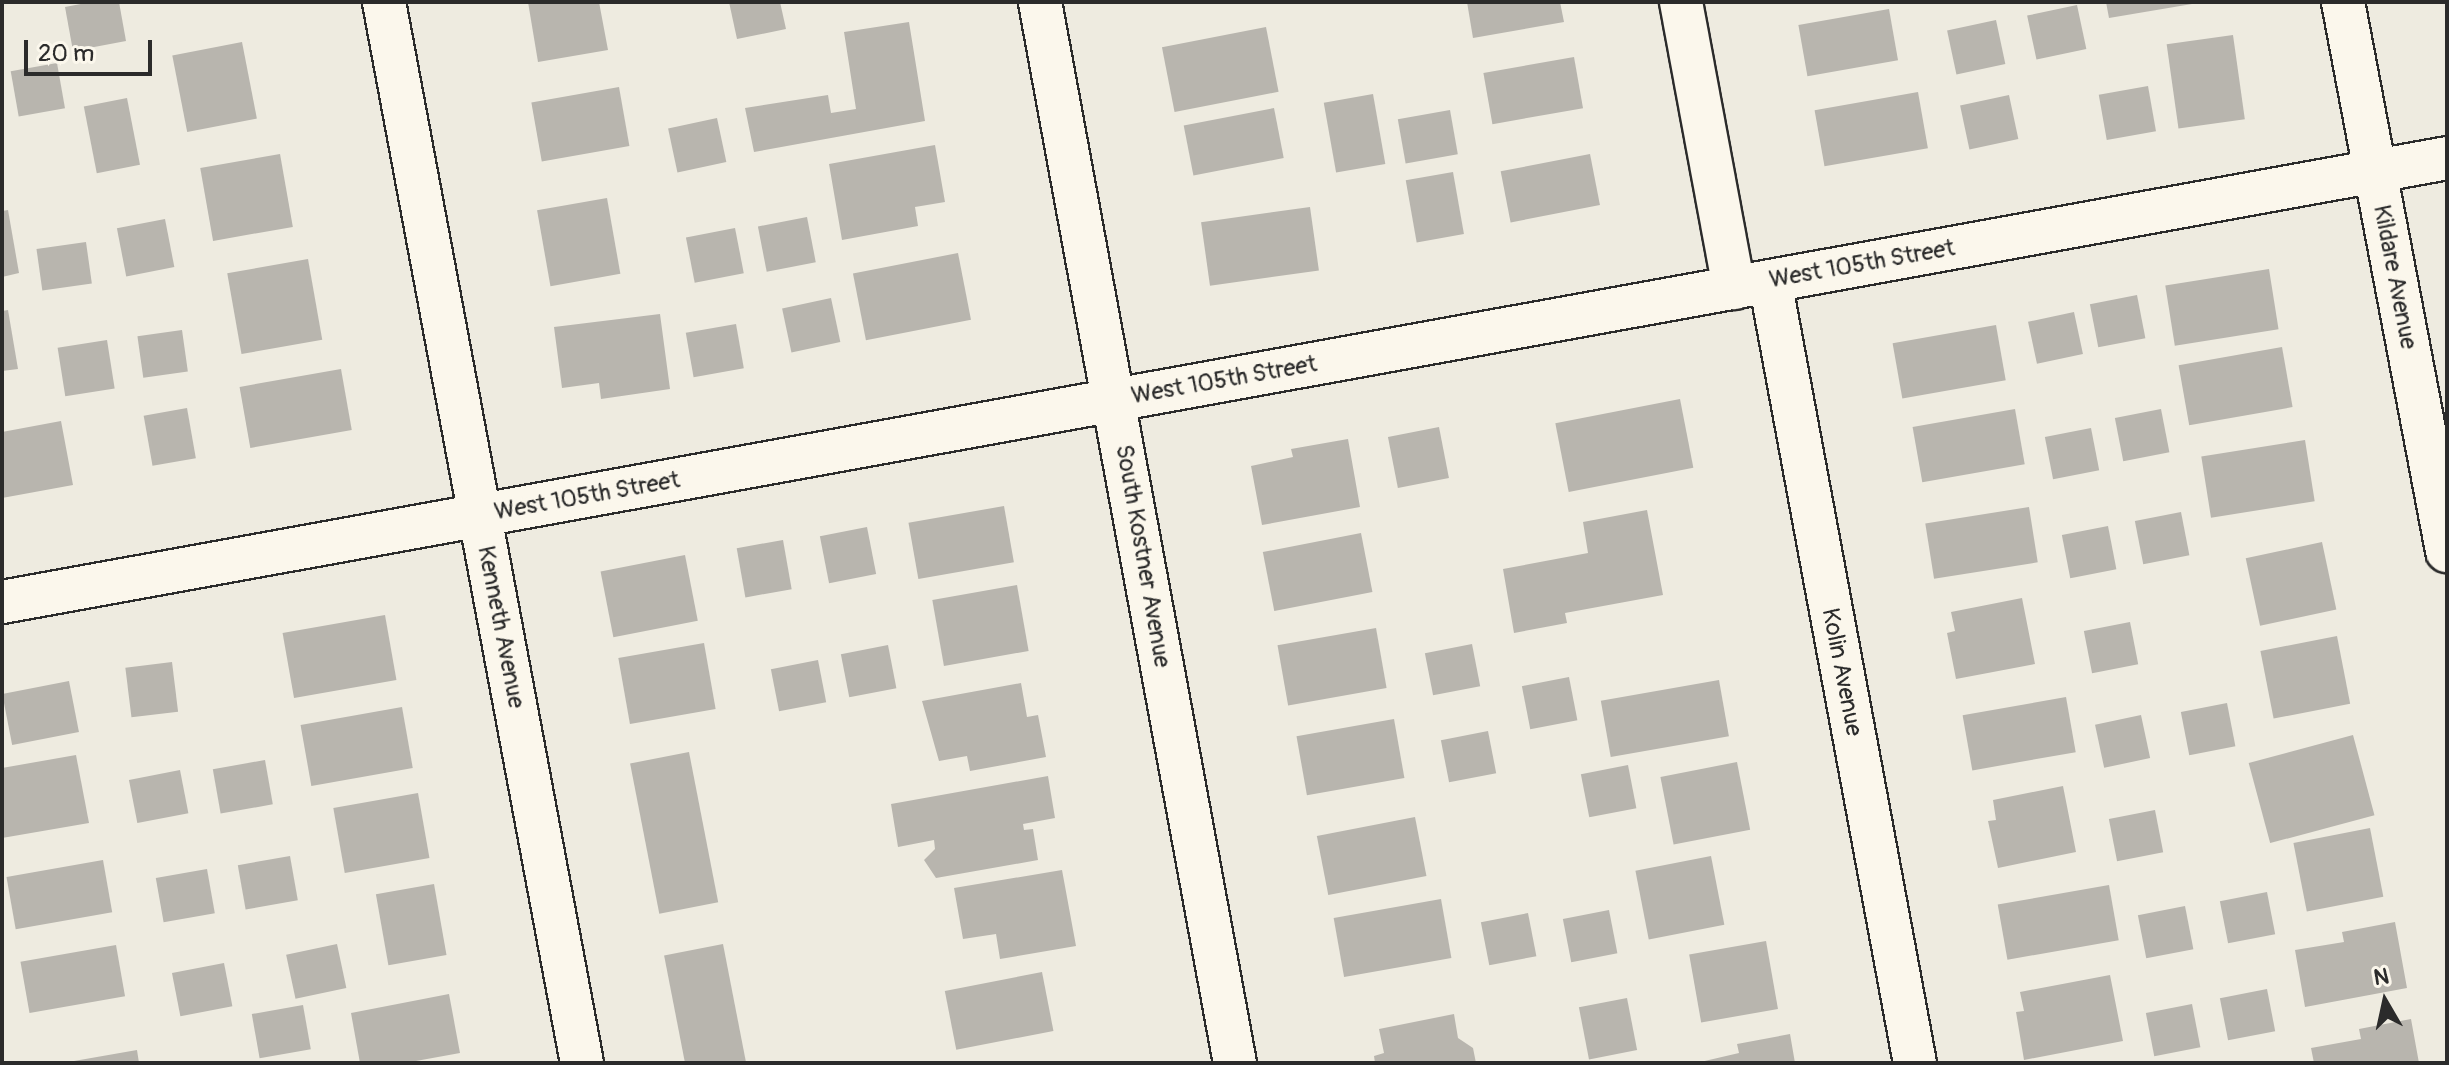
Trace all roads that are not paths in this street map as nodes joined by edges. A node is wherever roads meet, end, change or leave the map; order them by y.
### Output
1 (384, 2) edge
2 (1040, 2) edge
3 (1681, 2) edge
4 (2343, 2) edge
5 (2447, 158) edge
6 (2375, 171) junction
7 (1752, 284) junction
8 (1114, 400) junction
9 (480, 516) junction
10 (2447, 551) edge
11 (2, 602) edge
12 (582, 1063) edge
13 (1235, 1063) edge
14 (1915, 1063) edge

1 - 9 street, Kenneth Avenue
2 - 8 street, South Kostner Avenue
3 - 7 street, Kolin Avenue
4 - 6 street, Kildare Avenue
5 - 6 street, West 105th Street
6 - 7 street, West 105th Street
6 - 10 street, Kildare Avenue
7 - 8 street, West 105th Street
7 - 14 street, Kolin Avenue
8 - 9 street, West 105th Street
8 - 13 street, South Kostner Avenue
9 - 11 street, West 105th Street
9 - 12 street, Kenneth Avenue

